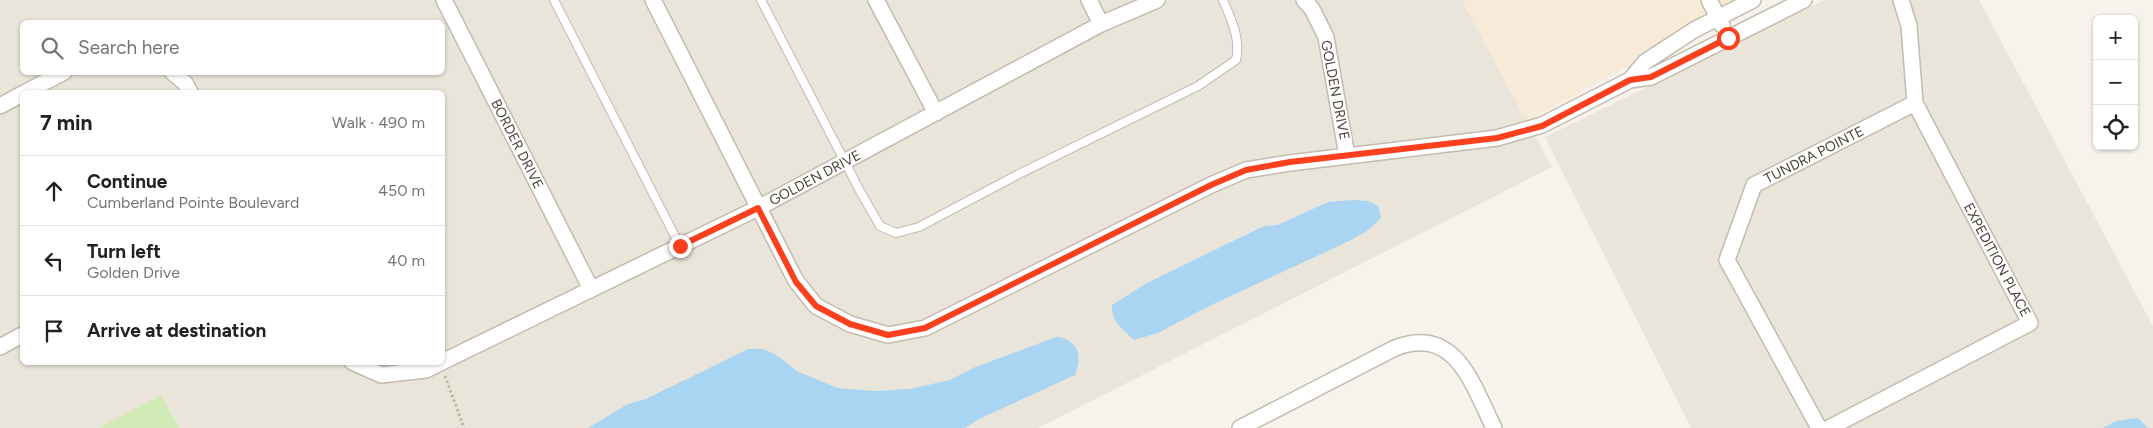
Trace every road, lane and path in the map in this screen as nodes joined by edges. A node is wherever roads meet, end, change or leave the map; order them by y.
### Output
1 (444, 0) edge
2 (554, 0) edge
3 (653, 0) edge
4 (761, 0) edge
5 (876, 0) edge
6 (1089, 0) edge
7 (1156, 0) edge
8 (1223, 0) edge
9 (1304, 0) edge
10 (1709, 0) edge
11 (1753, 0) edge
12 (1804, 0) edge
13 (1901, 0) edge
14 (1718, 18) junction
15 (1101, 24) junction
16 (1728, 38) junction
17 (58, 75) edge
18 (176, 75) edge
19 (1630, 80) junction
20 (30, 90) edge
21 (189, 90) edge
22 (20, 95) edge
23 (1915, 103) junction
24 (0, 106) edge
25 (936, 113) junction
26 (1347, 156) junction
27 (845, 162) junction
28 (758, 208) junction
29 (680, 246) junction
30 (591, 288) junction
31 (20, 336) edge
32 (0, 347) edge
33 (445, 361) edge
34 (359, 365) edge
35 (437, 365) edge
36 (443, 365) edge
37 (464, 428) edge
38 (1240, 428) edge
39 (1494, 428) edge
40 (1819, 428) edge
41 (1829, 428) edge

1 - 30 street, BORDER DRIVE
2 - 29 lane
3 - 28 street
4 - 27 lane
5 - 25 street
6 - 15 street
7 - 15 street, GOLDEN DRIVE
8 - 27 lane
9 - 26 street, GOLDEN DRIVE
10 - 14 street
11 - 14 street
12 - 16 street
13 - 23 street
14 - 16 street
14 - 19 street
15 - 25 street, GOLDEN DRIVE
16 - 19 street
17 - 20 street
18 - 21 street
19 - 26 street
22 - 24 street
23 - 40 street, TUNDRA POINTE
23 - 41 street, EXPEDITION PLACE
25 - 27 street, GOLDEN DRIVE
26 - 28 street
27 - 28 street, GOLDEN DRIVE
28 - 29 street, GOLDEN DRIVE
29 - 30 street, GOLDEN DRIVE
30 - 33 street, GOLDEN DRIVE
31 - 32 street
34 - 35 street, GOLDEN DRIVE
36 - 37 path
38 - 39 street

